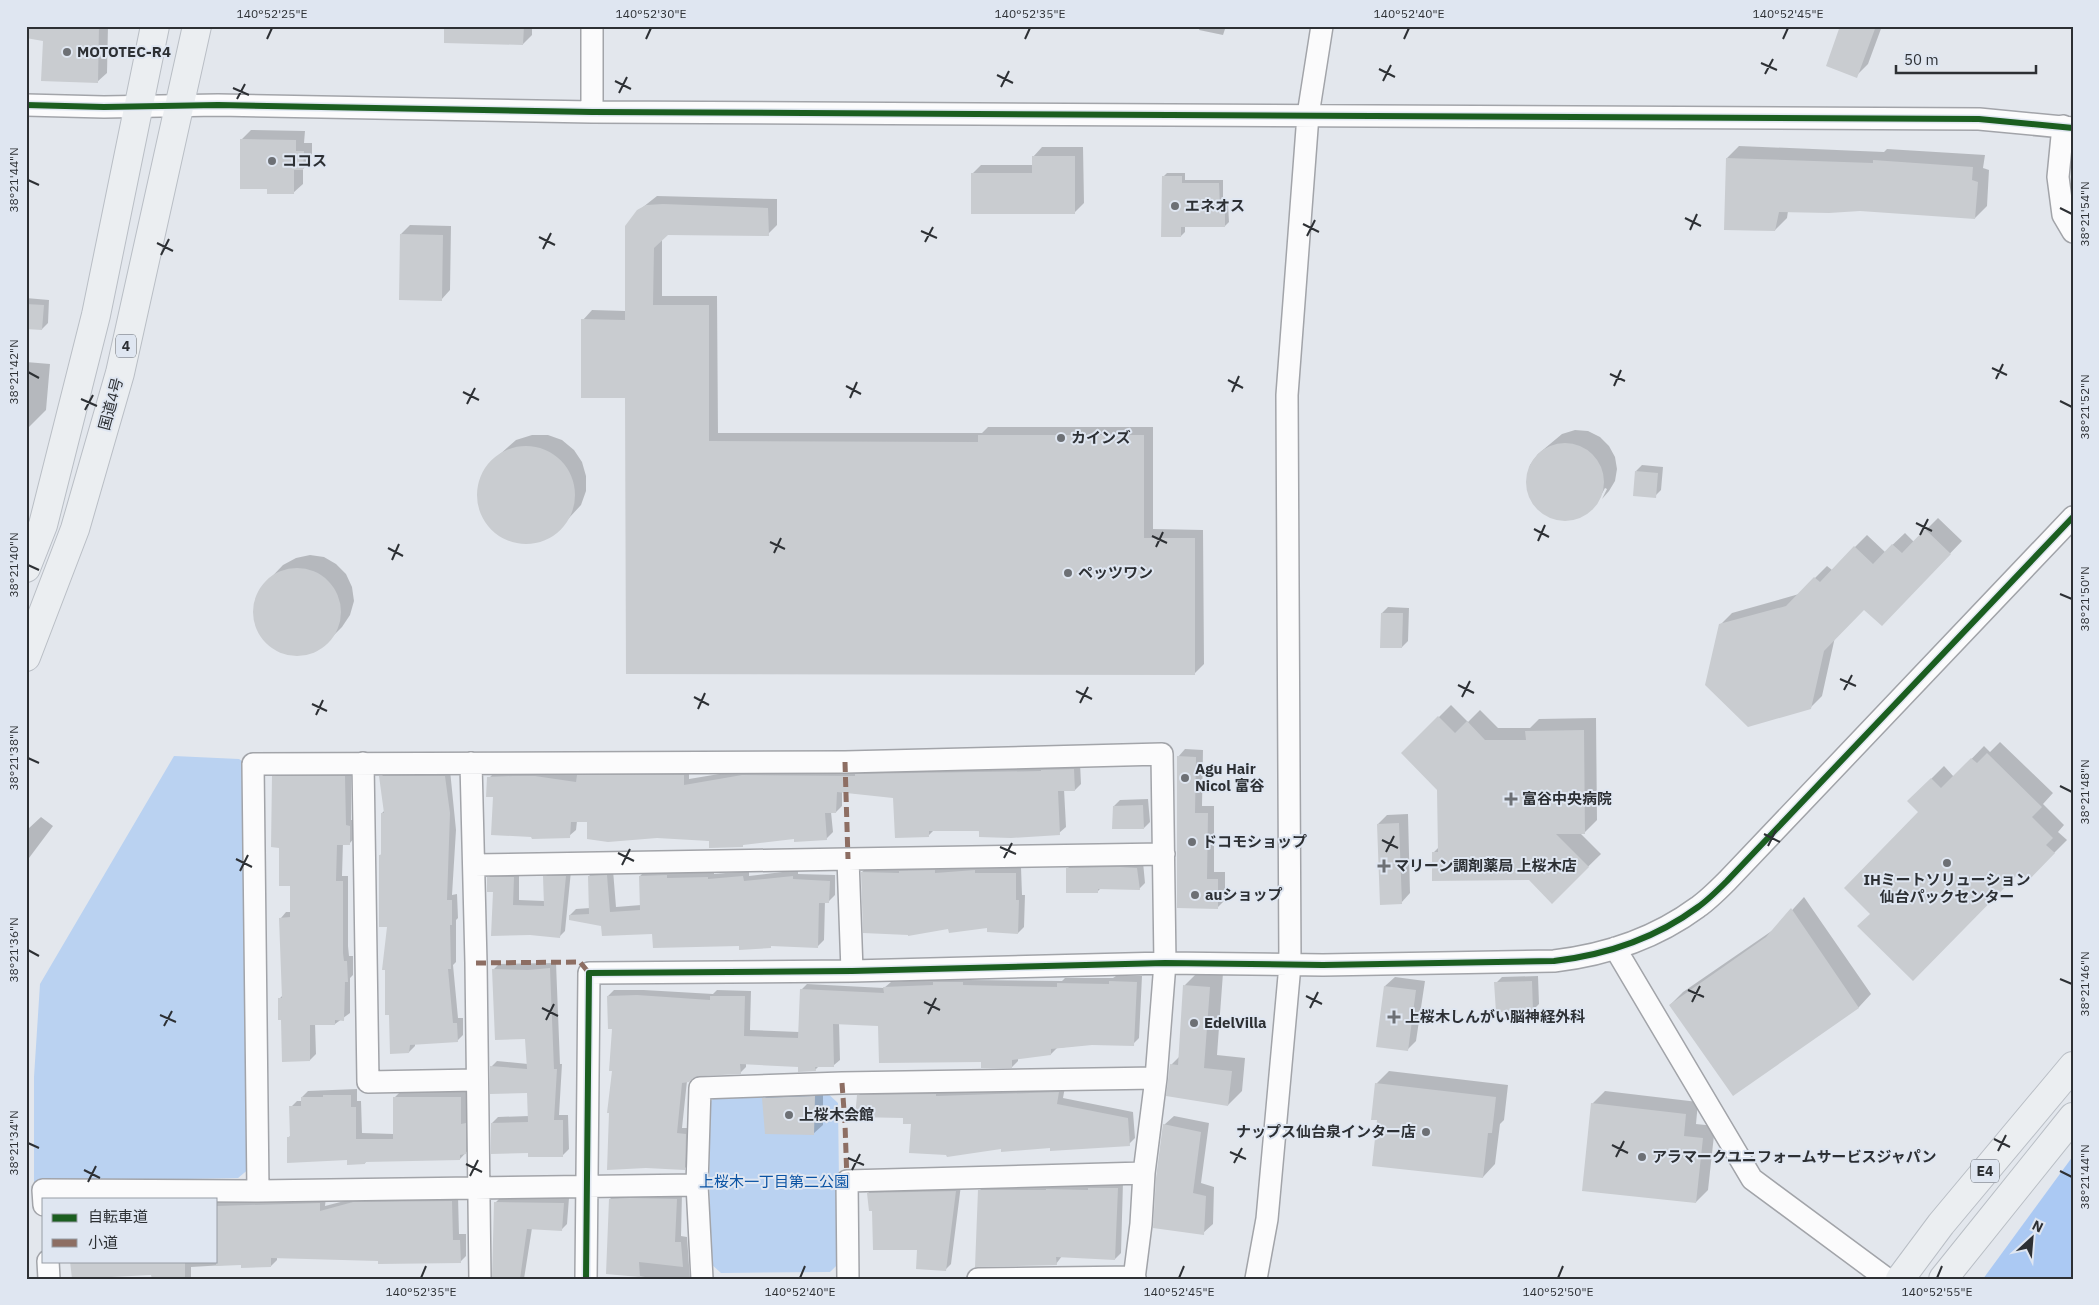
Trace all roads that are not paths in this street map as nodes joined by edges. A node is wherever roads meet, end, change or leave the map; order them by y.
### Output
1 (156, 26) edge
2 (197, 26) edge
3 (592, 26) edge
4 (1322, 26) edge
5 (26, 105) edge
6 (178, 106) junction
7 (139, 107) junction
8 (592, 112) junction
9 (1308, 115) junction
10 (2068, 127) edge
11 (2073, 232) edge
12 (2073, 517) edge
13 (34, 524) edge
14 (26, 568) edge
15 (26, 657) edge
16 (471, 763) junction
17 (363, 764) junction
18 (1164, 854) junction
19 (848, 859) junction
20 (474, 865) junction
21 (1614, 948) junction
22 (1165, 963) junction
23 (1290, 965) junction
24 (852, 970) junction
25 (2073, 1066) edge
26 (1156, 1078) junction
27 (476, 1080) junction
28 (2073, 1118) edge
29 (1144, 1173) junction
30 (697, 1185) junction
31 (586, 1186) junction
32 (479, 1188) junction
33 (258, 1192) junction
34 (44, 1198) edge
35 (48, 1262) edge
36 (1135, 1278) edge
37 (49, 1279) edge
38 (480, 1279) edge
39 (586, 1279) edge
40 (702, 1279) edge
41 (848, 1279) edge
42 (978, 1279) edge
43 (1256, 1279) edge
44 (1887, 1279) edge
45 (1900, 1279) edge
46 (1943, 1279) edge

1 - 7 highway
2 - 6 highway, 国道4号 / 4
3 - 8 street
4 - 9 street
5 - 7 street
6 - 7 street
6 - 8 street
6 - 15 highway, 国道4号 / 4
7 - 13 highway
8 - 9 street
9 - 10 street
9 - 23 street
10 - 11 street
12 - 21 street
13 - 14 highway
16 - 17 street
16 - 18 street
16 - 20 street
17 - 27 street
17 - 33 street
18 - 19 street
18 - 22 street
19 - 20 street
19 - 24 street
20 - 27 street
21 - 23 street
21 - 44 street
22 - 23 street
22 - 24 street
22 - 26 street
23 - 43 street
24 - 31 street
25 - 45 highway, E4
26 - 29 street
26 - 30 street
27 - 32 street
28 - 46 highway, E4
29 - 36 street
29 - 41 street
30 - 31 street
30 - 40 street
31 - 32 street
31 - 39 street
32 - 33 street
32 - 38 street
33 - 34 street
35 - 37 street
36 - 42 street

